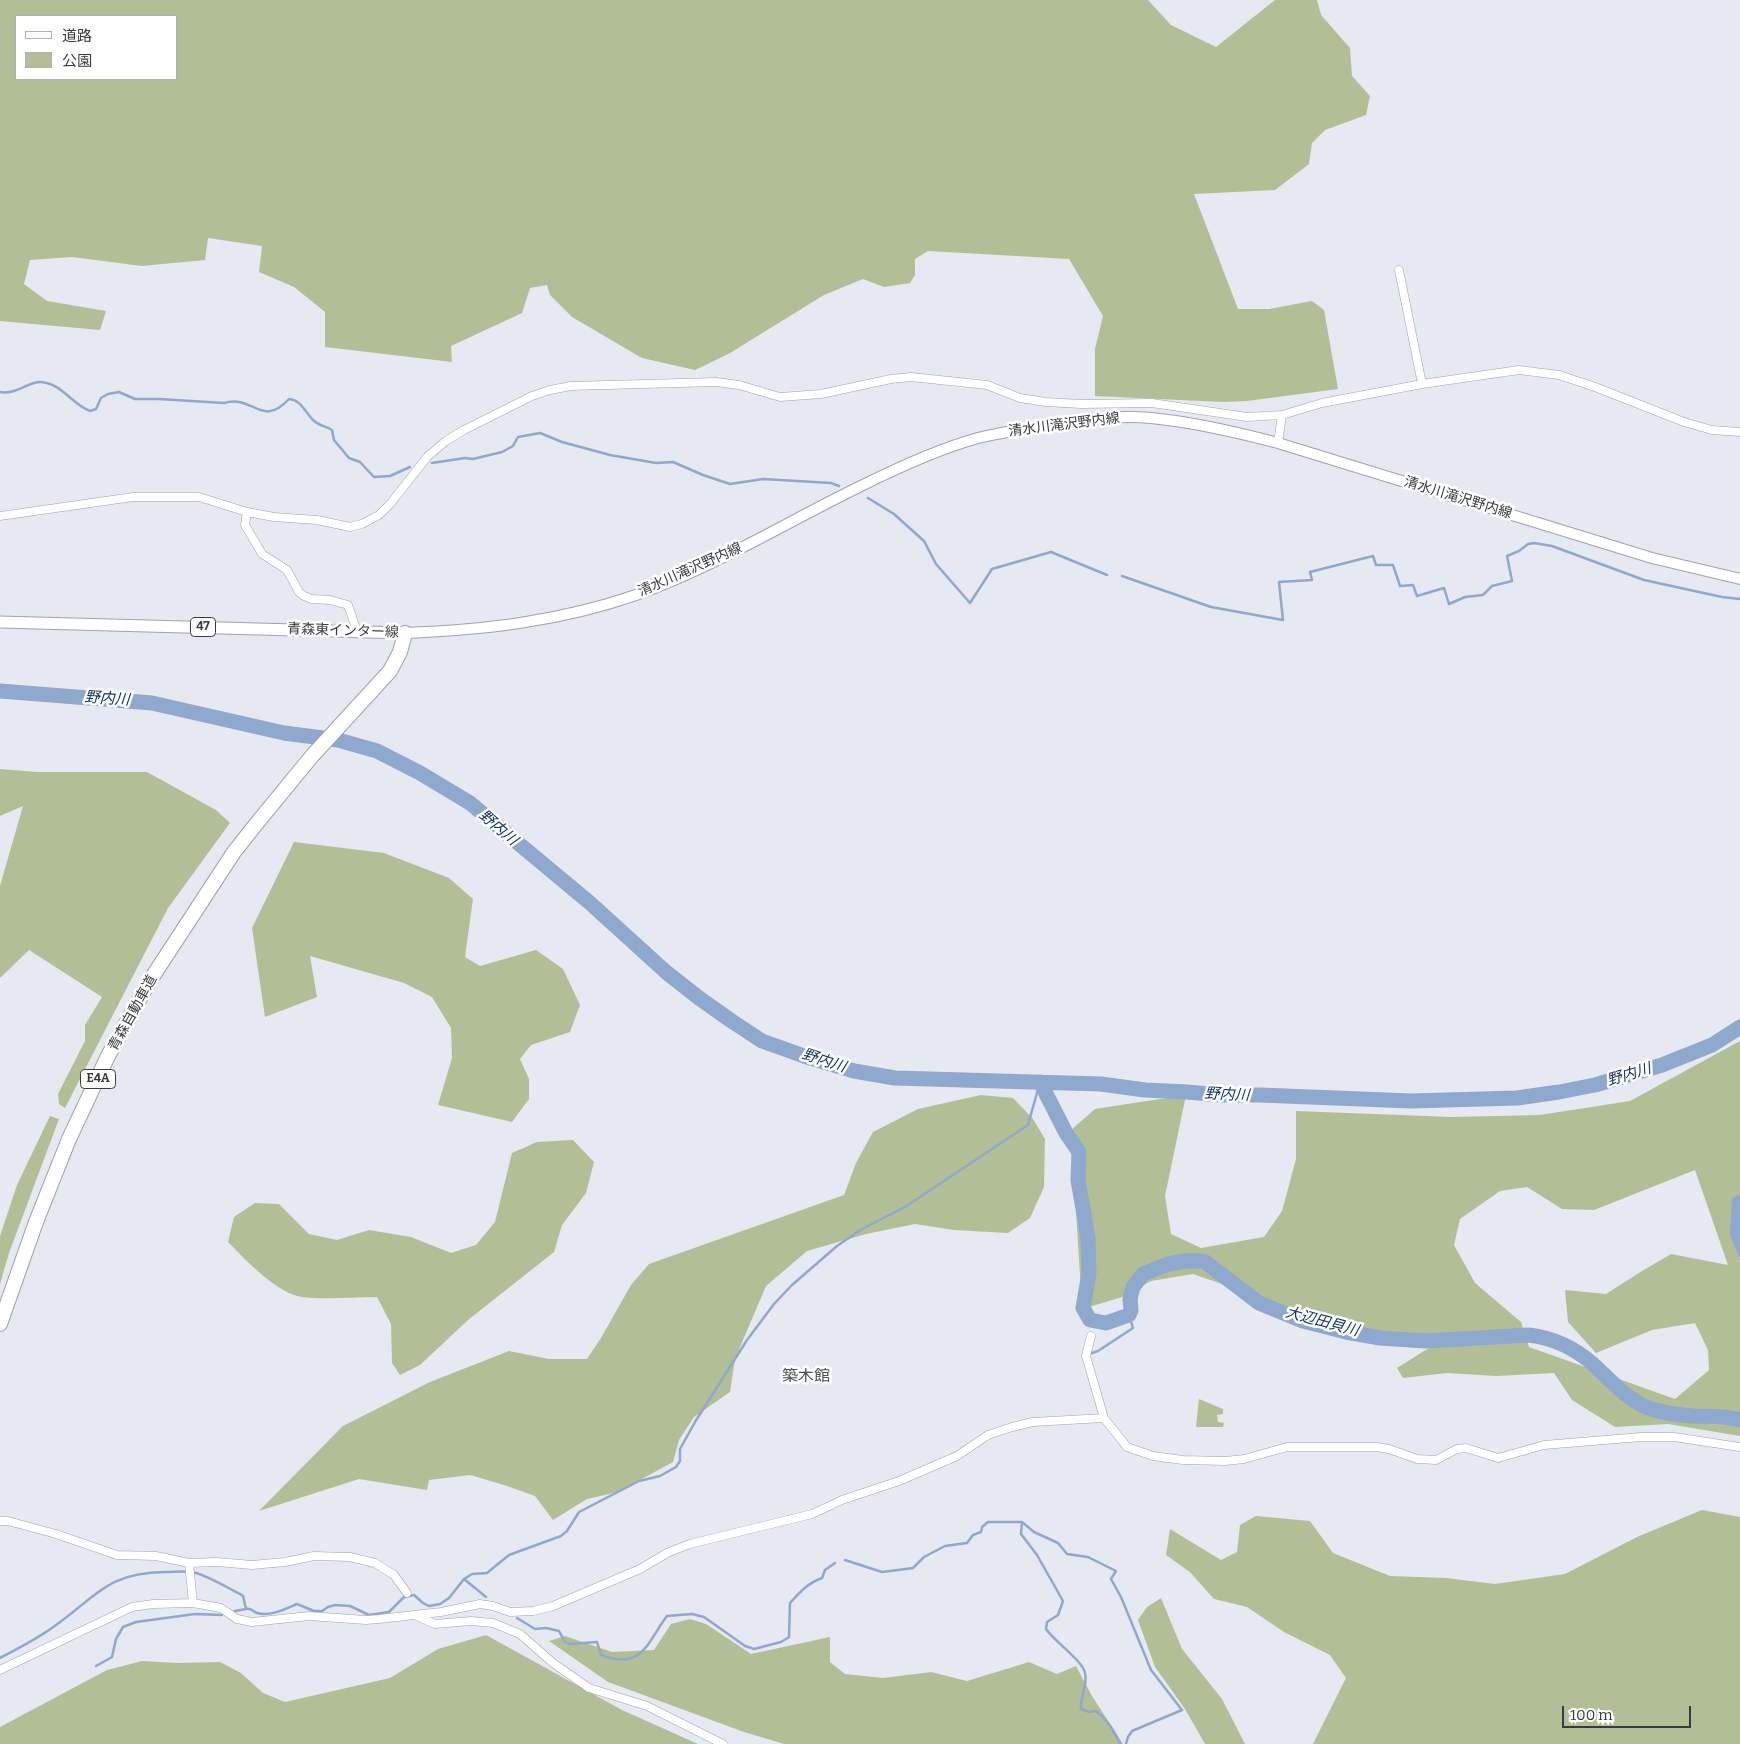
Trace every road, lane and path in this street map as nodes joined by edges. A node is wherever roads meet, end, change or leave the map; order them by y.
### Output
1 (1399, 270) dead end
2 (1422, 384) junction
3 (1282, 414) junction
4 (1740, 432) edge
5 (1278, 443) junction
6 (247, 512) junction
7 (0, 516) edge
8 (1740, 579) edge
9 (0, 622) edge
10 (357, 631) junction
11 (405, 633) junction
12 (234, 852) joint
13 (0, 1324) edge
14 (1091, 1336) dead end
15 (1104, 1418) junction
16 (1740, 1447) edge
17 (0, 1521) edge
18 (190, 1566) junction
19 (407, 1593) dead end
20 (193, 1603) junction
21 (415, 1615) junction
22 (0, 1670) edge
23 (723, 1744) edge

1 - 2 street
2 - 3 street
2 - 4 street
3 - 5 street
3 - 6 street
5 - 8 main road, 清水川滝沢野内線
5 - 11 main road, 清水川滝沢野内線
6 - 7 street
6 - 10 street
9 - 10 main road, 青森東インター線 / 47
10 - 11 main road, 青森東インター線 / 47
11 - 12 highway, 青森東インター線
12 - 13 highway, 青森自動車道 / E4A
14 - 15 street
15 - 16 street
15 - 21 street
17 - 18 street
18 - 19 street
18 - 20 street
20 - 21 street
20 - 22 street
21 - 23 street

